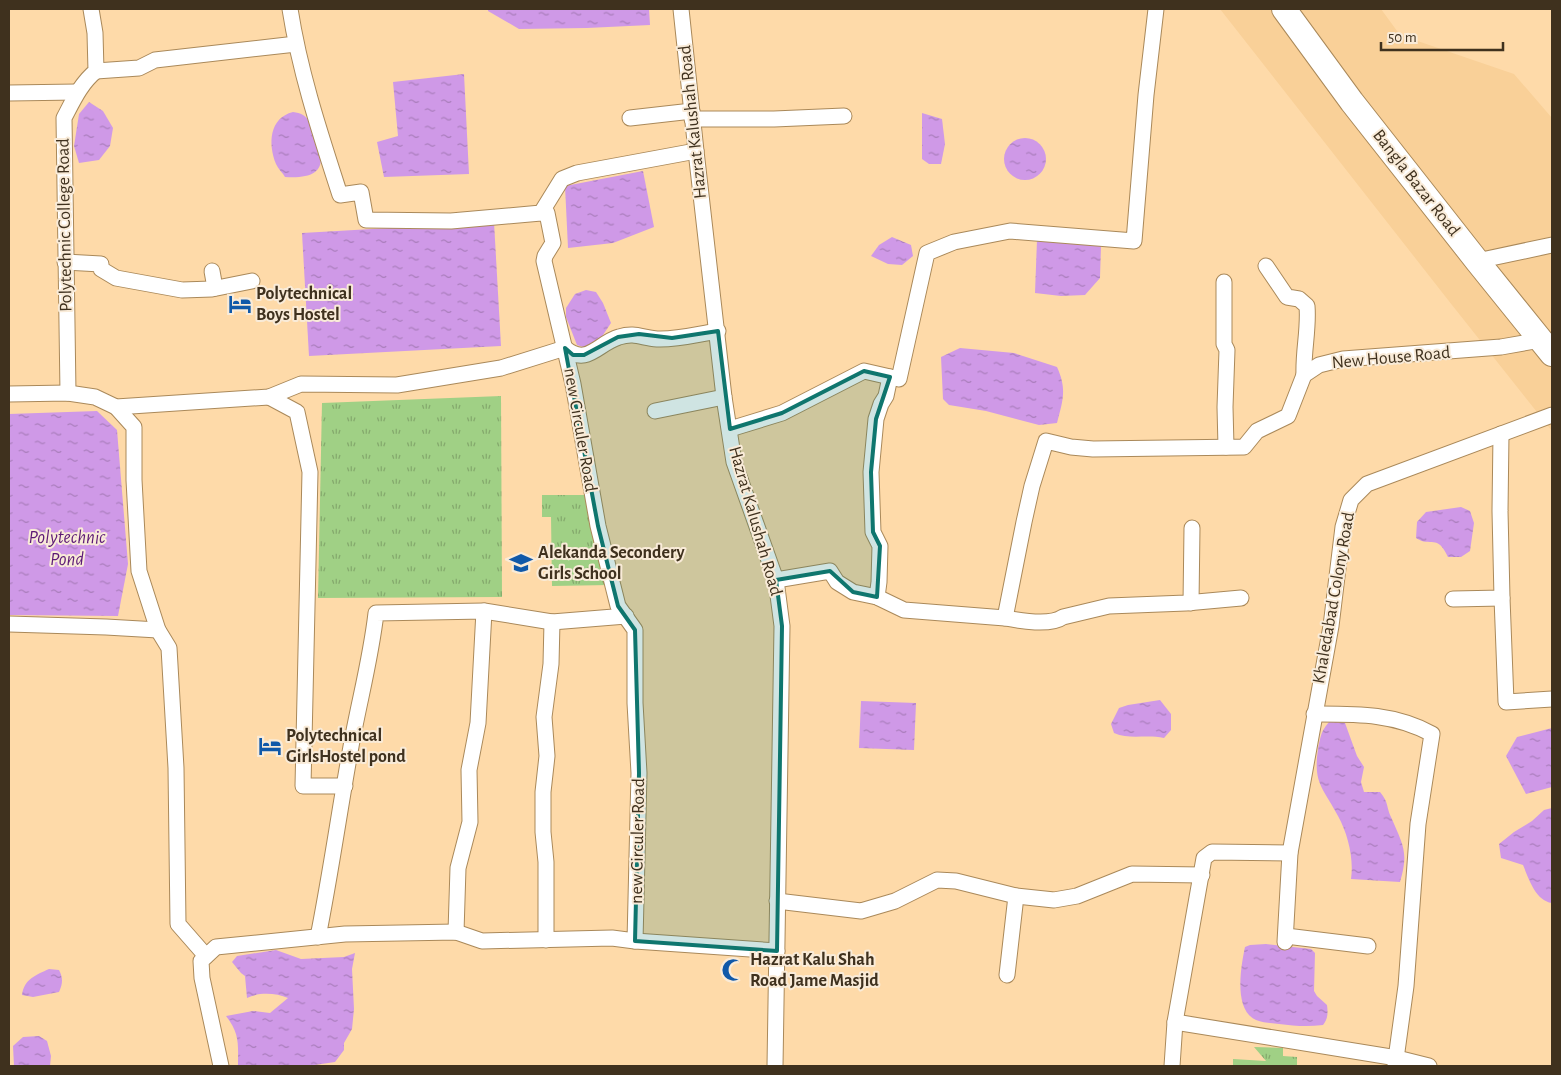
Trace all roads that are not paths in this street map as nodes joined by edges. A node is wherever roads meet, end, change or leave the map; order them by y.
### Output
1 (91, 9) edge
2 (290, 9) edge
3 (681, 9) edge
4 (1156, 9) edge
5 (1284, 9) edge
6 (296, 44) junction
7 (96, 71) junction
8 (77, 92) junction
9 (9, 93) edge
10 (692, 115) junction
11 (844, 116) dead end
12 (630, 118) dead end
13 (696, 151) junction
14 (541, 214) junction
15 (1552, 245) edge
16 (1477, 261) junction
17 (65, 262) junction
18 (1266, 266) dead end
19 (212, 271) dead end
20 (252, 281) dead end
21 (1224, 282) dead end
22 (215, 288) junction
23 (718, 332) junction
24 (1546, 347) edge
25 (565, 348) junction
26 (1304, 375) junction
27 (890, 377) junction
28 (68, 393) junction
29 (9, 394) edge
30 (269, 396) junction
31 (724, 397) junction
32 (116, 407) junction
33 (655, 411) dead end
34 (1552, 414) edge
35 (730, 429) junction
36 (1501, 434) junction
37 (1226, 447) junction
38 (1192, 528) dead end
39 (776, 580) junction
40 (877, 597) junction
41 (1241, 598) dead end
42 (1502, 598) junction
43 (1453, 599) dead end
44 (1191, 603) junction
45 (484, 611) junction
46 (626, 616) junction
47 (1005, 618) junction
48 (552, 622) junction
49 (9, 624) edge
50 (158, 630) junction
51 (1552, 699) edge
52 (1314, 714) junction
53 (345, 786) junction
54 (1290, 854) junction
55 (1202, 875) junction
56 (1016, 896) junction
57 (777, 901) junction
58 (456, 932) junction
59 (318, 937) junction
60 (546, 940) junction
61 (635, 941) junction
62 (1368, 946) dead end
63 (777, 951) junction
64 (206, 956) junction
65 (1007, 975) dead end
66 (1175, 1022) junction
67 (1396, 1062) edge
68 (221, 1066) edge
69 (775, 1066) edge
70 (1172, 1066) edge
71 (1428, 1066) edge

1 - 7 street
2 - 6 street
3 - 10 street, Hazrat Kalushah Road
4 - 27 street
5 - 16 main road, Bangla Bazar Road
6 - 7 street
6 - 14 street
7 - 8 street, Polytechnic College Road
8 - 9 street
8 - 17 street, Polytechnic College Road
10 - 11 street
10 - 12 street
10 - 13 street, Hazrat Kalushah Road
13 - 14 street
13 - 23 street, Hazrat Kalushah Road
14 - 25 street, new Circuler Road
15 - 16 street
16 - 24 main road, Bangla Bazar Road
17 - 22 street
17 - 28 street, Polytechnic College Road
18 - 26 street
19 - 22 street
20 - 22 street
21 - 37 street
23 - 25 street
23 - 31 street, Hazrat Kalushah Road
24 - 26 street, New House Road
25 - 30 street
25 - 46 street, new Circuler Road
26 - 37 street
27 - 35 street
27 - 40 street
28 - 29 street
28 - 32 street
30 - 32 street
30 - 53 street
31 - 33 street
31 - 35 street, Hazrat Kalushah Road
32 - 50 street
34 - 36 street, Khaledabad Colony Road
35 - 39 street, Hazrat Kalushah Road
36 - 42 street
36 - 52 street, Khaledabad Colony Road
37 - 47 street
38 - 44 street
39 - 40 street
39 - 57 street, Hazrat Kalushah Road
40 - 47 street
41 - 44 street
42 - 43 street
42 - 51 street
44 - 47 street
45 - 48 street
45 - 53 street
45 - 58 street
46 - 48 street
46 - 61 street, new Circuler Road
48 - 60 street
49 - 50 street
50 - 64 street
52 - 54 street, Khaledabad Colony Road
52 - 67 street
53 - 59 street
54 - 55 street
54 - 62 street, Khaledabad Colony Road
55 - 56 street
55 - 66 street
56 - 57 street
56 - 65 street
57 - 63 street, Hazrat Kalushah Road
58 - 59 street
58 - 60 street
59 - 64 street
60 - 61 street
61 - 63 street
63 - 69 street, Hazrat Kalushah Road
64 - 68 street
66 - 67 street
66 - 70 street
67 - 71 street

